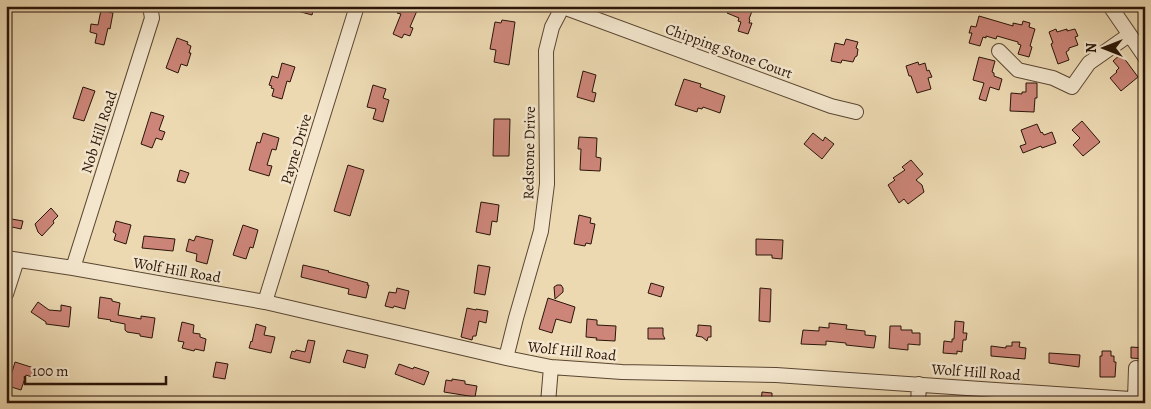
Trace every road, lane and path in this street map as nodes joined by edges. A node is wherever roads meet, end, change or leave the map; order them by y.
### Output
1 (150, 6) edge
2 (357, 6) edge
3 (1110, 6) edge
4 (563, 7) edge
5 (1129, 35) junction
6 (999, 51) dead end
7 (1145, 57) edge
8 (856, 112) dead end
9 (11, 259) edge
10 (73, 268) junction
11 (6, 294) edge
12 (265, 302) junction
13 (506, 358) junction
14 (550, 367) junction
15 (1136, 368) dead end
16 (919, 384) junction
17 (1140, 400) edge
18 (548, 403) edge
19 (918, 403) edge

1 - 10 street, Nob Hill Road
2 - 12 street, Payne Drive
3 - 5 street
4 - 8 street, Chipping Stone Court
4 - 13 street, Redstone Drive
5 - 6 street
5 - 7 street
9 - 10 street, Wolf Hill Road
9 - 11 street
10 - 12 street, Wolf Hill Road
12 - 13 street, Wolf Hill Road
13 - 14 street, Wolf Hill Road
14 - 16 street, Wolf Hill Road
14 - 18 street
15 - 17 street
16 - 17 street, Wolf Hill Road
16 - 19 street

